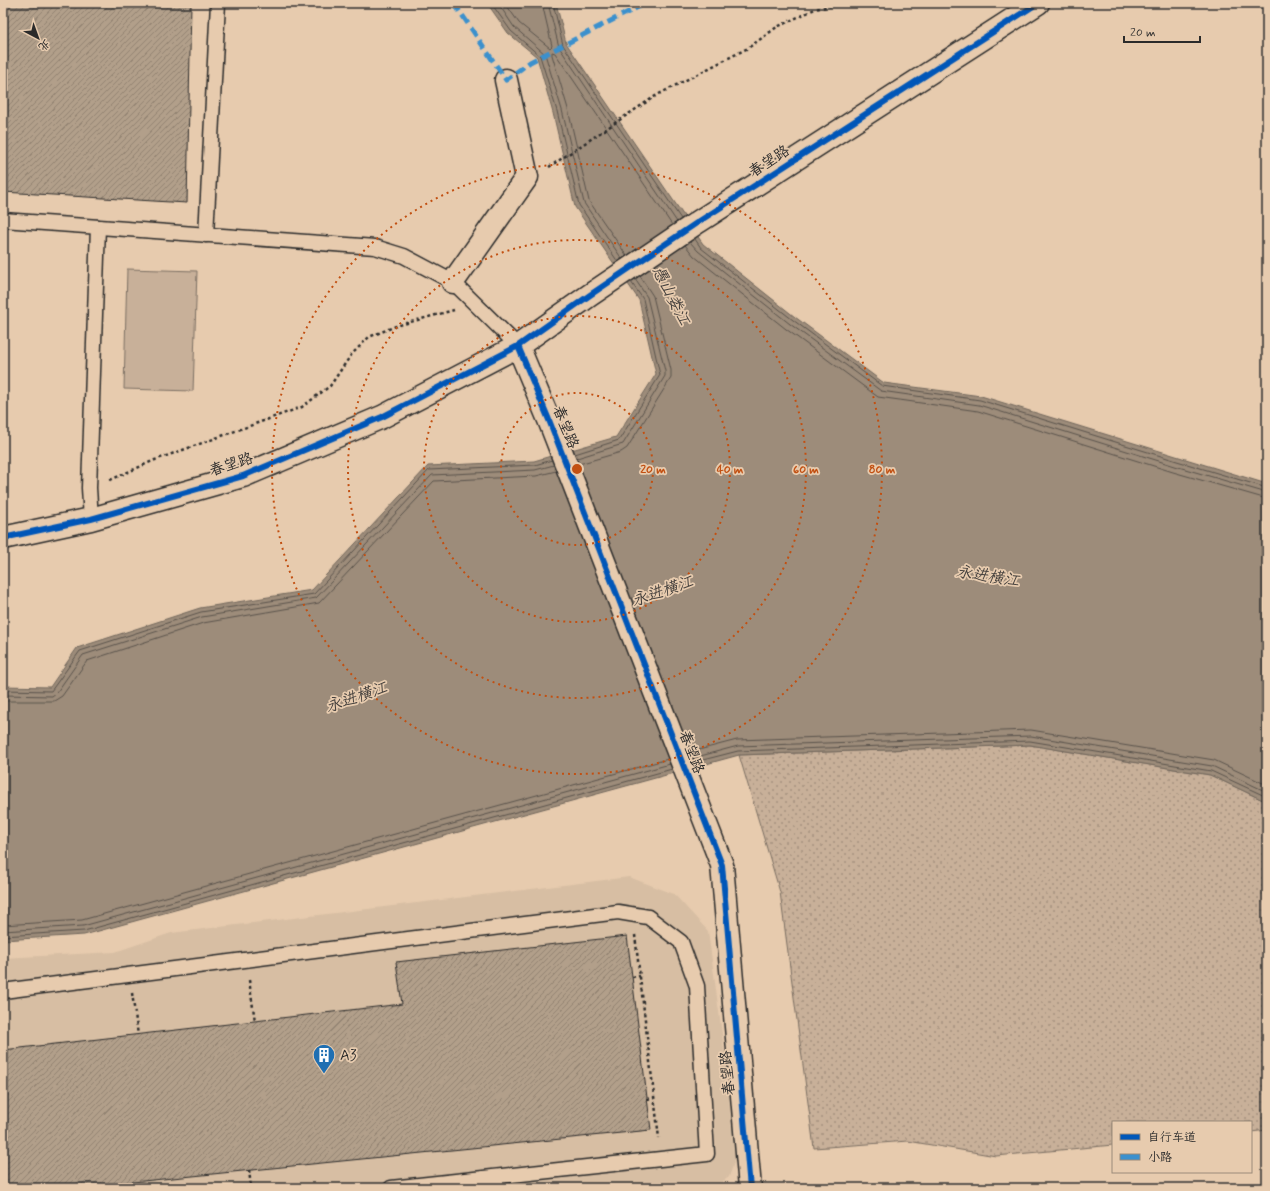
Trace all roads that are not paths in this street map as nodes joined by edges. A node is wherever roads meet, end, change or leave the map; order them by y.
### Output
1 (218, 3) edge
2 (1038, 3) edge
3 (506, 80) dead end
4 (3, 220) edge
5 (98, 227) junction
6 (206, 235) junction
7 (453, 282) junction
8 (518, 346) junction
9 (91, 519) junction
10 (3, 538) edge
11 (3, 991) edge
12 (391, 1188) edge
13 (750, 1188) edge

1 - 6 lane
2 - 8 street, 春望路
3 - 7 street
4 - 5 lane
5 - 6 lane
5 - 9 lane
6 - 7 lane
7 - 8 lane
8 - 9 street, 春望路
8 - 13 street, 春望路
9 - 10 street, 春望路
11 - 12 lane

